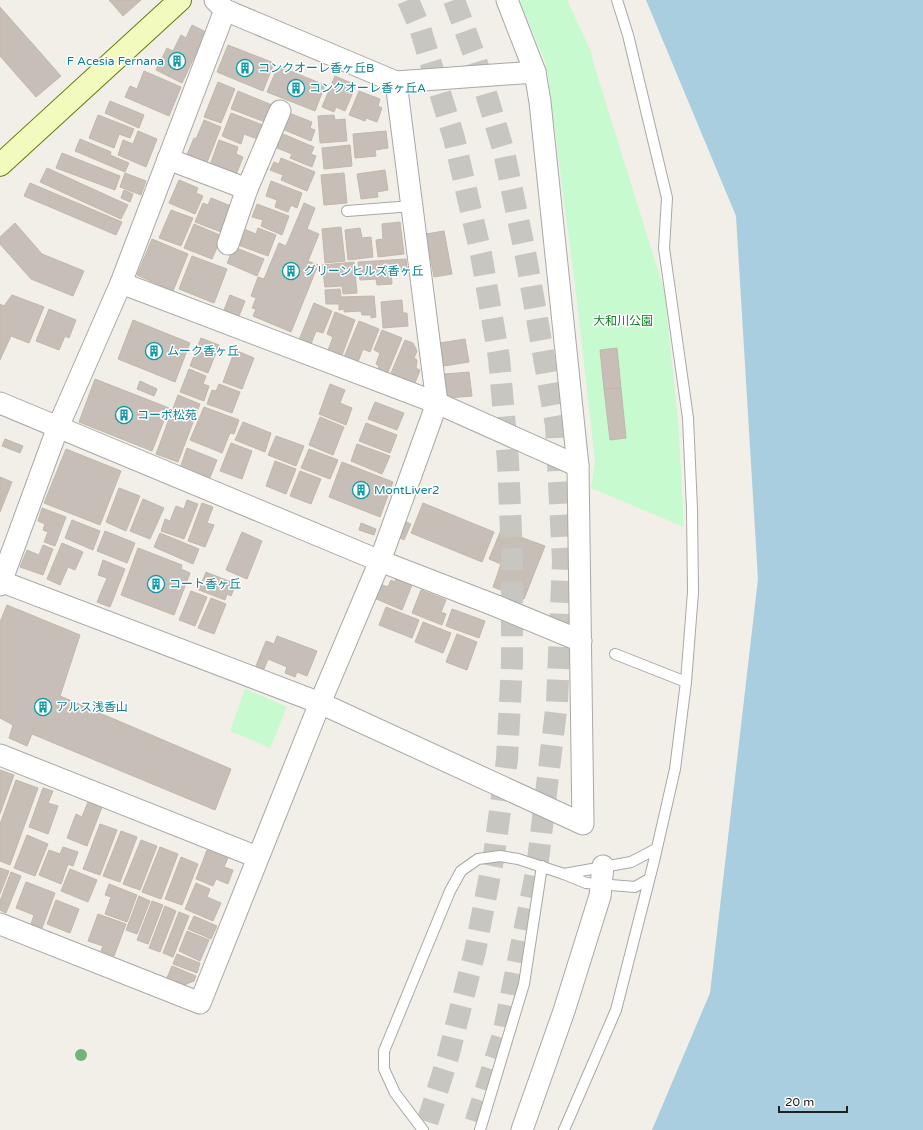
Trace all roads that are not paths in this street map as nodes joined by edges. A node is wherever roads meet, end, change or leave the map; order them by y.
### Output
1 (180, 0) edge
2 (507, 0) edge
3 (617, 0) edge
4 (220, 5) edge
5 (535, 72) junction
6 (396, 82) junction
7 (280, 110) dead end
8 (168, 159) junction
9 (0, 165) edge
10 (247, 189) junction
11 (412, 206) junction
12 (347, 212) dead end
13 (228, 244) dead end
14 (121, 283) junction
15 (0, 404) edge
16 (437, 404) junction
17 (58, 427) junction
18 (578, 466) junction
19 (380, 561) junction
20 (0, 582) edge
21 (581, 641) junction
22 (615, 654) dead end
23 (686, 682) junction
24 (320, 702) junction
25 (0, 755) edge
26 (656, 849) junction
27 (257, 857) junction
28 (542, 866) junction
29 (564, 874) junction
30 (602, 875) junction
31 (649, 879) junction
32 (0, 924) edge
33 (423, 1130) edge
34 (480, 1130) edge
35 (522, 1130) edge
36 (564, 1130) edge

1 - 9 street
2 - 5 street
3 - 23 lane
4 - 6 street
4 - 8 street
5 - 6 street
5 - 18 street
6 - 11 street
7 - 10 street
8 - 10 street
8 - 14 street
10 - 13 street
11 - 12 lane
11 - 16 street
14 - 16 street
14 - 17 street
15 - 17 street
16 - 18 street
16 - 19 street
17 - 19 street
17 - 20 street
18 - 21 street
19 - 21 street
19 - 24 street
20 - 24 street
21 - 24 street
22 - 23 lane
23 - 26 lane
24 - 27 street
25 - 27 street
26 - 30 lane
26 - 31 lane
27 - 32 street
28 - 29 lane
28 - 33 lane
28 - 34 lane
29 - 30 lane
29 - 30 lane
30 - 31 lane
30 - 35 street
31 - 36 lane

